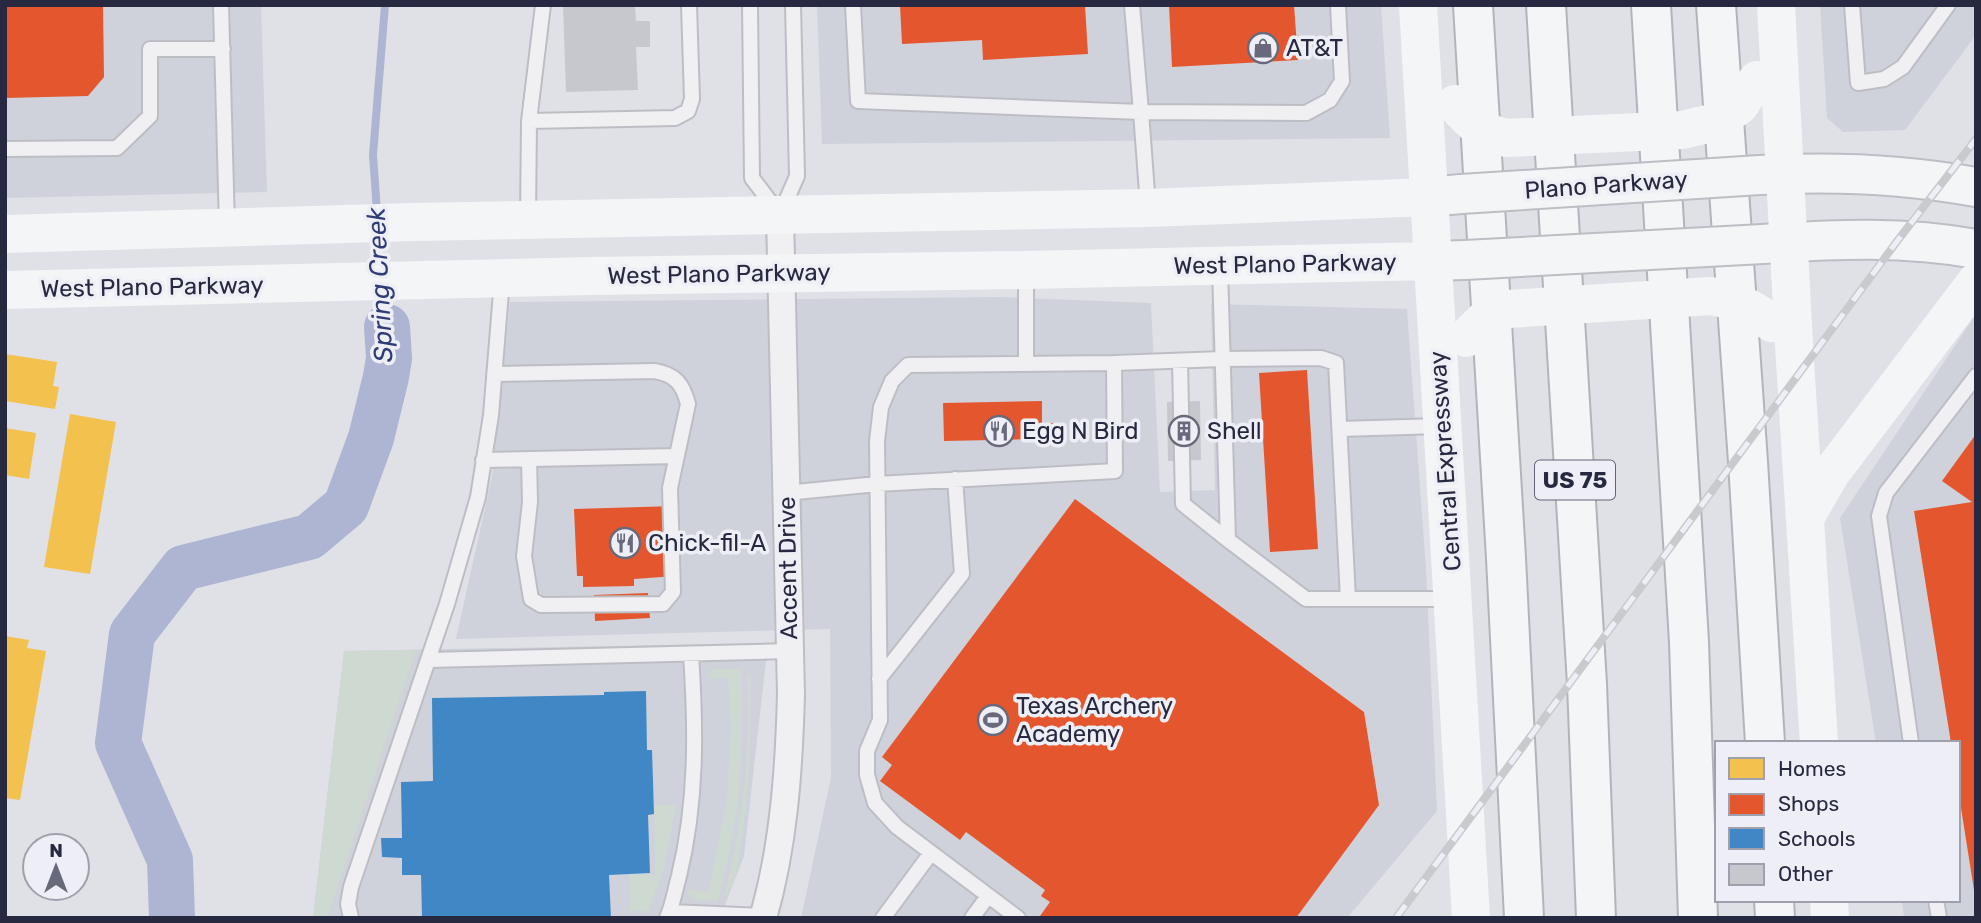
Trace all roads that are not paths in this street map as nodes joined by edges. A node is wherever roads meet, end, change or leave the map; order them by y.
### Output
1 (221, 5) edge
2 (543, 5) edge
3 (689, 5) edge
4 (750, 5) edge
5 (793, 5) edge
6 (853, 5) edge
7 (1132, 5) edge
8 (1338, 5) edge
9 (1418, 5) edge
10 (1473, 5) edge
11 (1546, 5) edge
12 (1651, 5) edge
13 (1716, 5) edge
14 (1852, 5) edge
15 (1948, 5) edge
16 (1777, 14) edge
17 (223, 49) junction
18 (1421, 52) junction
19 (1141, 112) junction
20 (529, 121) junction
21 (5, 149) edge
22 (1773, 174) junction
23 (1976, 187) edge
24 (1445, 196) junction
25 (1148, 208) junction
26 (780, 215) junction
27 (528, 219) junction
28 (227, 228) junction
29 (5, 234) edge
30 (1776, 243) junction
31 (1976, 249) edge
32 (1448, 260) junction
33 (1220, 266) junction
34 (1026, 270) junction
35 (781, 272) junction
36 (502, 278) junction
37 (1976, 282) edge
38 (230, 285) junction
39 (5, 290) edge
40 (1783, 334) junction
41 (1223, 359) junction
42 (1180, 361) junction
43 (1026, 363) junction
44 (1114, 363) junction
45 (494, 374) junction
46 (1976, 376) edge
47 (1443, 420) junction
48 (1340, 429) junction
49 (677, 456) junction
50 (530, 459) junction
51 (483, 460) junction
52 (955, 479) junction
53 (877, 484) junction
54 (786, 493) junction
55 (1805, 518) junction
56 (1228, 540) junction
57 (1348, 598) junction
58 (1454, 598) junction
59 (790, 651) junction
60 (691, 654) junction
61 (428, 660) junction
62 (879, 680) junction
63 (1765, 741) edge
64 (1819, 741) edge
65 (1911, 741) edge
66 (931, 853) junction
67 (988, 896) junction
68 (668, 915) edge
69 (764, 917) edge
70 (351, 918) edge
71 (883, 918) edge
72 (972, 918) edge
73 (1018, 918) edge
74 (1471, 918) edge
75 (1524, 918) edge
76 (1596, 918) edge
77 (1698, 918) edge

1 - 17 lane
2 - 20 lane
3 - 20 lane
4 - 26 lane
5 - 26 lane
6 - 19 lane
7 - 19 lane
8 - 19 lane
9 - 18 main road, Central Expressway
10 - 75 main road
11 - 76 main road, US 75
12 - 77 main road
13 - 63 main road
14 - 15 lane
16 - 18 main road, bridge
16 - 22 main road
17 - 21 lane
17 - 28 lane
18 - 24 main road, Central Expressway
19 - 25 lane
20 - 27 lane
22 - 23 main road, Plano Parkway
22 - 24 main road, Plano Parkway, bridge
22 - 30 main road
24 - 25 main road
24 - 32 main road, Central Expressway
25 - 26 main road
26 - 27 main road
26 - 35 street, Accent Drive
27 - 28 main road
28 - 29 main road
28 - 38 main road
30 - 31 main road
30 - 32 main road, bridge
30 - 40 main road
32 - 33 main road, West Plano Parkway
32 - 47 main road, Central Expressway
33 - 34 main road, West Plano Parkway
33 - 41 lane
34 - 35 main road, West Plano Parkway
34 - 43 lane
35 - 36 main road, West Plano Parkway
35 - 54 street, Accent Drive
36 - 38 main road, West Plano Parkway
36 - 45 lane
37 - 55 main road
38 - 39 main road, West Plano Parkway
40 - 47 main road, bridge
40 - 55 main road
41 - 42 lane
41 - 48 lane
41 - 56 lane
42 - 44 lane
42 - 56 lane
43 - 44 lane
43 - 53 lane
44 - 52 lane
45 - 49 lane
45 - 51 lane
46 - 65 lane
47 - 48 lane
47 - 58 main road, Central Expressway
48 - 57 lane
49 - 50 lane
49 - 50 lane
50 - 51 lane
51 - 61 lane
52 - 53 lane
52 - 62 lane
53 - 54 lane
53 - 62 lane
54 - 59 street, Accent Drive
55 - 64 main road
56 - 57 lane
57 - 58 lane
58 - 74 main road, Central Expressway
59 - 60 lane
59 - 69 street, Accent Drive
60 - 61 lane
60 - 68 lane
61 - 70 lane
62 - 66 lane
66 - 67 lane
66 - 71 lane
67 - 72 lane
67 - 73 lane
68 - 69 lane

